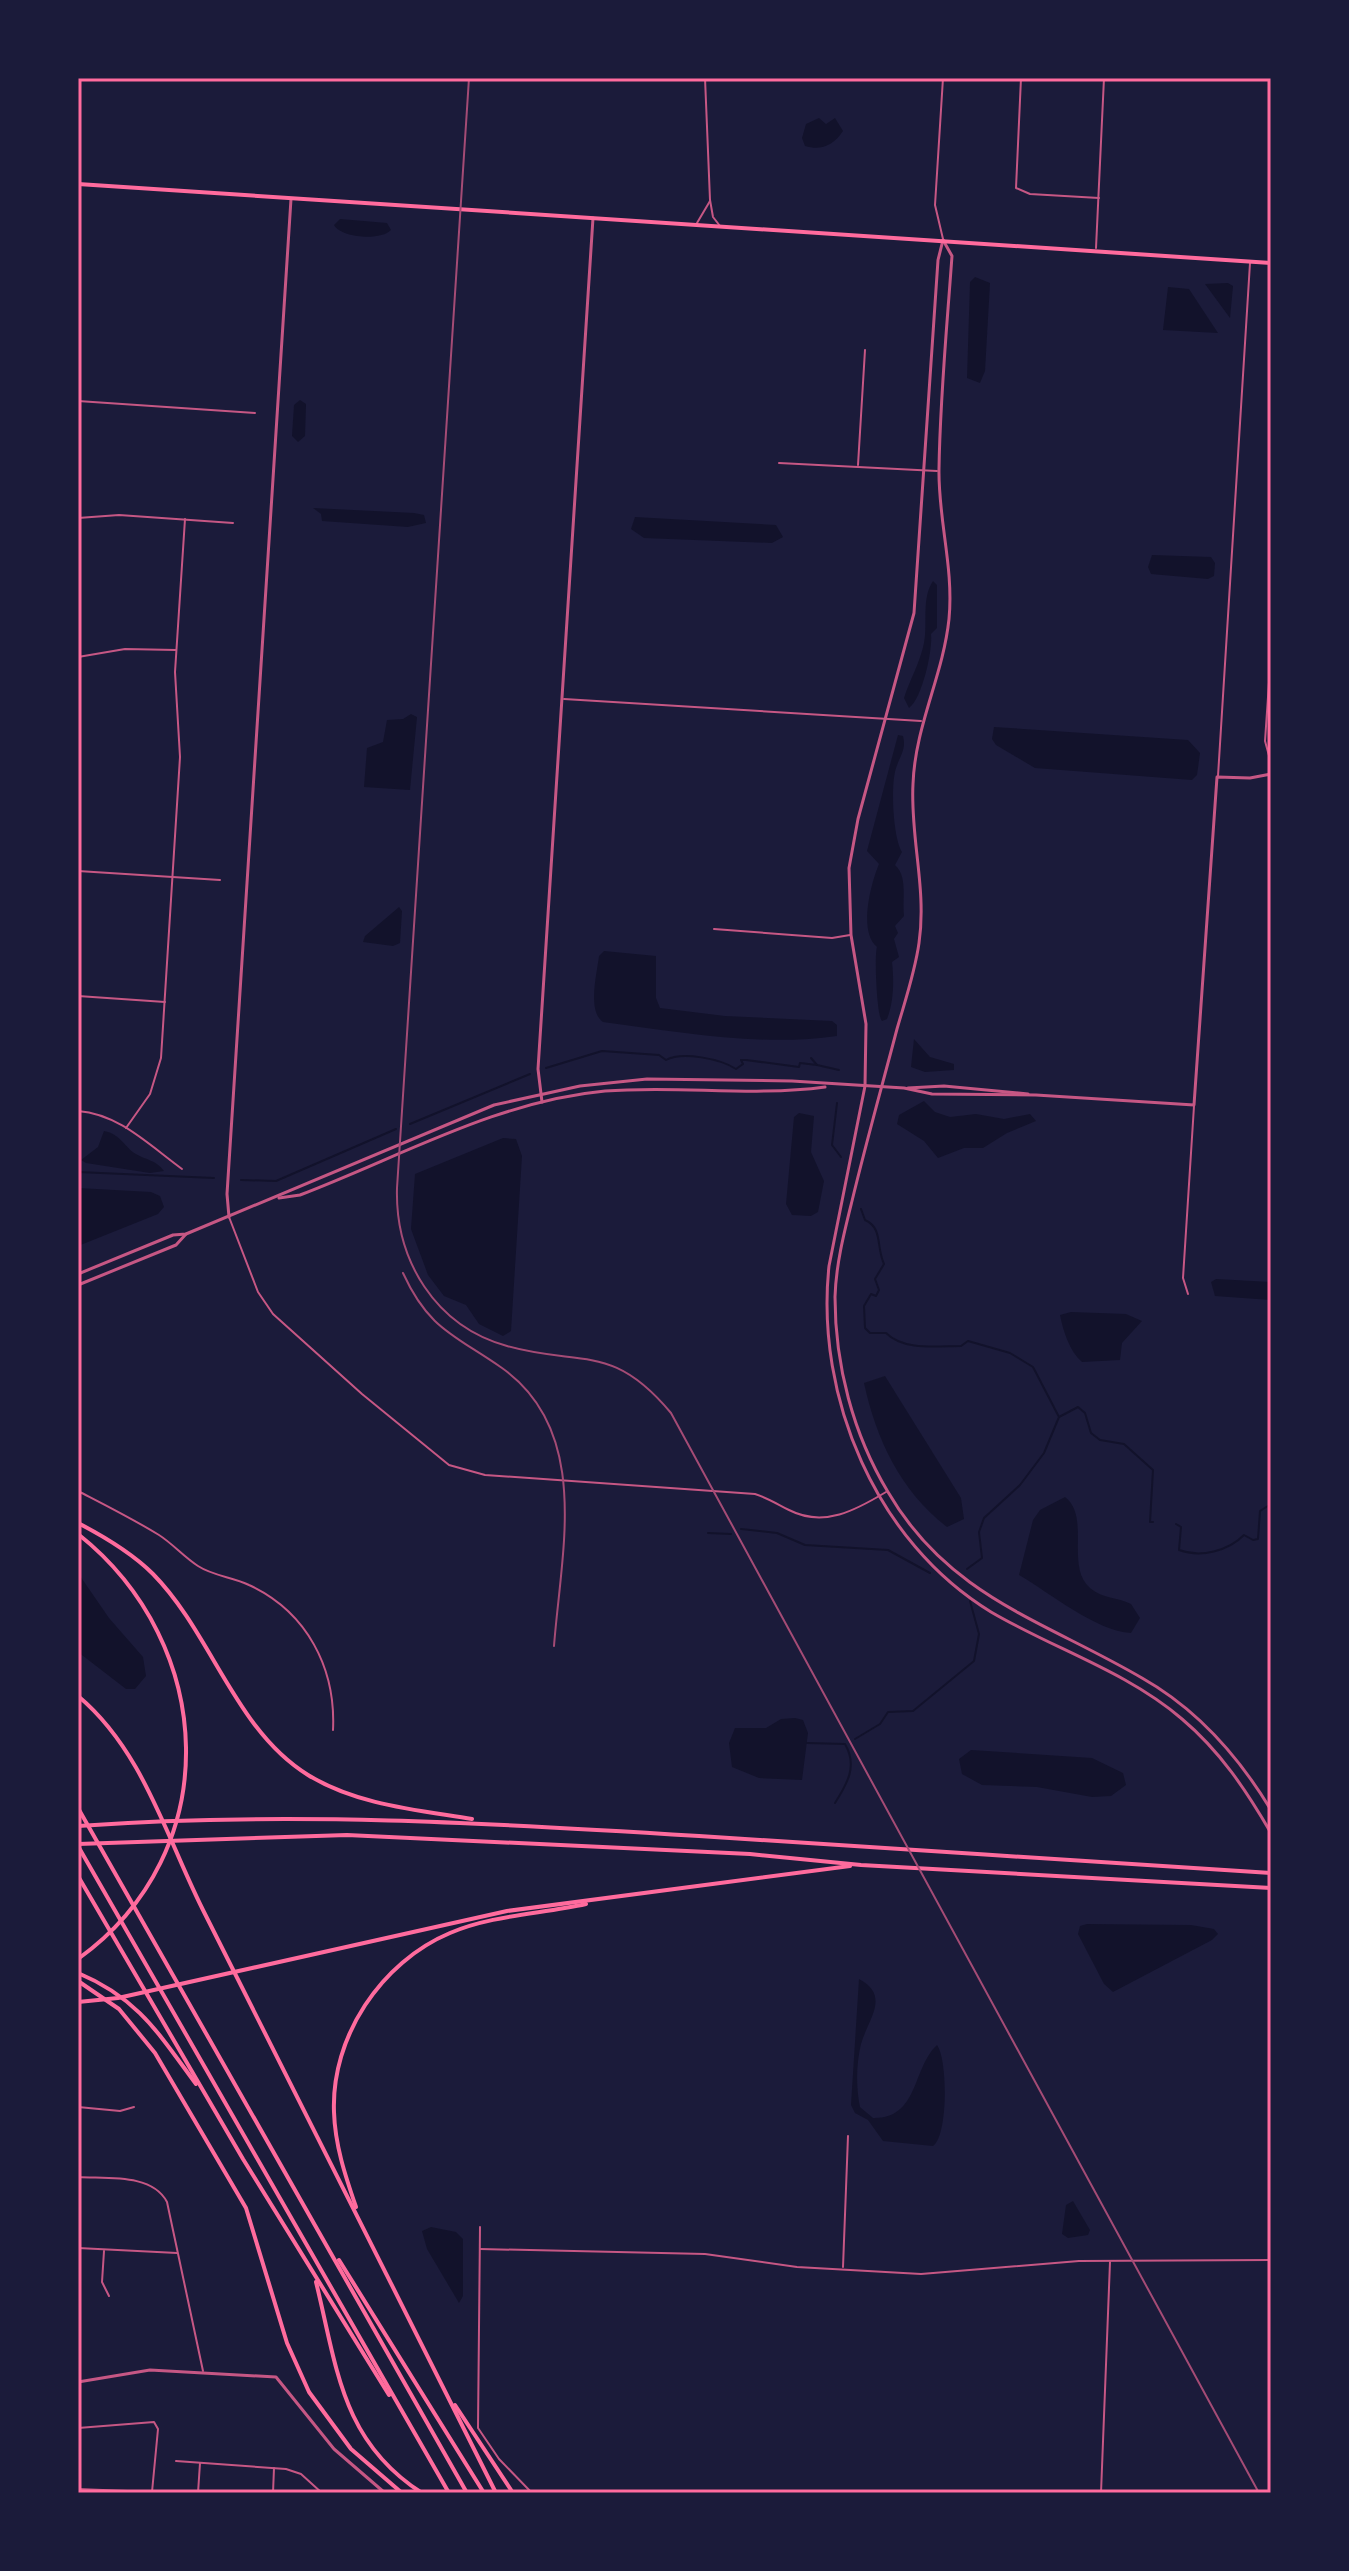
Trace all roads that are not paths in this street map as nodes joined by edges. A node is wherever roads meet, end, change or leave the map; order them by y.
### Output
1 (705, 78) edge
2 (943, 78) edge
3 (1021, 78) edge
4 (1104, 78) edge
5 (78, 184) edge
6 (291, 198) junction
7 (1099, 198) junction
8 (710, 200) junction
9 (593, 218) junction
10 (695, 224) junction
11 (720, 226) junction
12 (943, 240) junction
13 (1095, 249) junction
14 (1251, 262) junction
15 (1271, 263) edge
16 (865, 350) dead end
17 (78, 401) edge
18 (255, 413) dead end
19 (779, 463) dead end
20 (858, 467) junction
21 (924, 470) junction
22 (938, 471) junction
23 (78, 518) edge
24 (185, 519) junction
25 (233, 523) dead end
26 (177, 650) junction
27 (1271, 653) edge
28 (78, 657) edge
29 (562, 699) junction
30 (887, 720) junction
31 (922, 722) junction
32 (1271, 763) edge
33 (1271, 774) edge
34 (1217, 777) junction
35 (78, 871) edge
36 (173, 877) junction
37 (220, 880) dead end
38 (714, 929) dead end
39 (851, 935) junction
40 (78, 996) edge
41 (165, 1002) junction
42 (828, 1086) junction
43 (865, 1086) junction
44 (881, 1087) junction
45 (904, 1088) junction
46 (540, 1092) junction
47 (1036, 1095) junction
48 (542, 1102) junction
49 (1194, 1105) junction
50 (78, 1111) edge
51 (126, 1128) junction
52 (182, 1169) dead end
53 (275, 1199) junction
54 (229, 1217) junction
55 (186, 1234) junction
56 (78, 1274) edge
57 (78, 1285) edge
58 (1188, 1294) dead end
59 (78, 1491) edge
60 (887, 1492) junction
61 (879, 1496) junction
62 (78, 1523) edge
63 (78, 1534) edge
64 (958, 1573) junction
65 (949, 1580) junction
66 (78, 1696) edge
67 (333, 1730) dead end
68 (78, 1808) edge
69 (1271, 1810) edge
70 (486, 1822) junction
71 (78, 1826) edge
72 (1271, 1833) edge
73 (78, 1845) edge
74 (861, 1865) junction
75 (1271, 1873) edge
76 (78, 1876) edge
77 (1271, 1888) edge
78 (601, 1901) junction
79 (78, 1959) edge
80 (78, 1973) edge
81 (78, 1981) edge
82 (78, 2002) edge
83 (208, 2100) junction
84 (78, 2107) edge
85 (134, 2107) dead end
86 (848, 2136) dead end
87 (78, 2177) edge
88 (290, 2180) junction
89 (362, 2224) junction
90 (480, 2227) dead end
91 (78, 2248) edge
92 (104, 2249) junction
93 (480, 2249) junction
94 (179, 2253) junction
95 (1271, 2260) edge
96 (1111, 2262) junction
97 (843, 2268) junction
98 (314, 2276) junction
99 (109, 2296) dead end
100 (203, 2372) junction
101 (440, 2381) junction
102 (78, 2382) edge
103 (408, 2423) junction
104 (78, 2428) edge
105 (176, 2461) dead end
106 (200, 2463) junction
107 (274, 2468) junction
108 (78, 2489) edge
109 (1102, 2492) edge
110 (198, 2493) edge
111 (273, 2493) edge
112 (322, 2493) edge
113 (385, 2493) edge
114 (402, 2493) edge
115 (422, 2493) edge
116 (449, 2493) edge
117 (467, 2493) edge
118 (484, 2493) edge
119 (496, 2493) edge
120 (513, 2493) edge
121 (532, 2493) edge
122 (1150, 2493) edge

1 - 8 street
2 - 12 street
3 - 7 street
4 - 7 street
5 - 6 main road
6 - 9 main road
6 - 54 street
7 - 13 street
8 - 10 street
8 - 11 street
9 - 10 main road
9 - 29 street
10 - 11 main road
11 - 12 main road
12 - 13 main road
12 - 21 street
12 - 22 street
13 - 14 main road
14 - 15 main road
14 - 34 street
16 - 20 street
17 - 18 street
19 - 20 street
20 - 21 street
21 - 22 street
21 - 30 street
22 - 31 street
23 - 24 street
24 - 25 street
24 - 26 street
26 - 28 street
26 - 36 street
27 - 32 street
29 - 30 street
29 - 46 street
30 - 31 street
30 - 39 street
31 - 44 street
33 - 34 street
34 - 49 street
35 - 36 street
36 - 37 street
36 - 41 street
38 - 39 street
39 - 43 street
40 - 41 street
41 - 51 street
42 - 43 street
42 - 46 street
42 - 48 street
43 - 44 street
43 - 61 street
44 - 45 street
44 - 60 street
45 - 47 street
45 - 47 street
46 - 48 street
46 - 53 street
47 - 49 street
48 - 53 street
49 - 58 street
50 - 51 street
51 - 52 street
53 - 54 street
54 - 55 street
54 - 61 street
55 - 56 street
55 - 57 street
59 - 67 street
60 - 61 street
60 - 64 street
61 - 65 street
62 - 70 main road
63 - 79 main road
64 - 65 street
64 - 69 street
65 - 72 street
66 - 89 main road
68 - 88 main road
70 - 71 main road
70 - 75 main road
73 - 74 main road
73 - 103 main road
74 - 77 main road
74 - 78 main road
76 - 83 main road
78 - 82 main road
78 - 89 main road
80 - 83 main road
81 - 114 main road
83 - 98 main road
84 - 85 street
86 - 97 street
87 - 94 street
88 - 117 main road
88 - 118 main road
89 - 101 main road
90 - 93 street
91 - 92 street
92 - 94 street
92 - 99 street
93 - 97 street
93 - 121 street
94 - 100 street
95 - 96 street
96 - 97 street
96 - 109 street
98 - 103 main road
98 - 115 main road
100 - 102 street
100 - 113 street
101 - 119 main road
101 - 120 main road
103 - 116 main road
104 - 108 street
105 - 106 street
106 - 107 street
106 - 110 street
107 - 111 street
107 - 112 street
109 - 122 street

